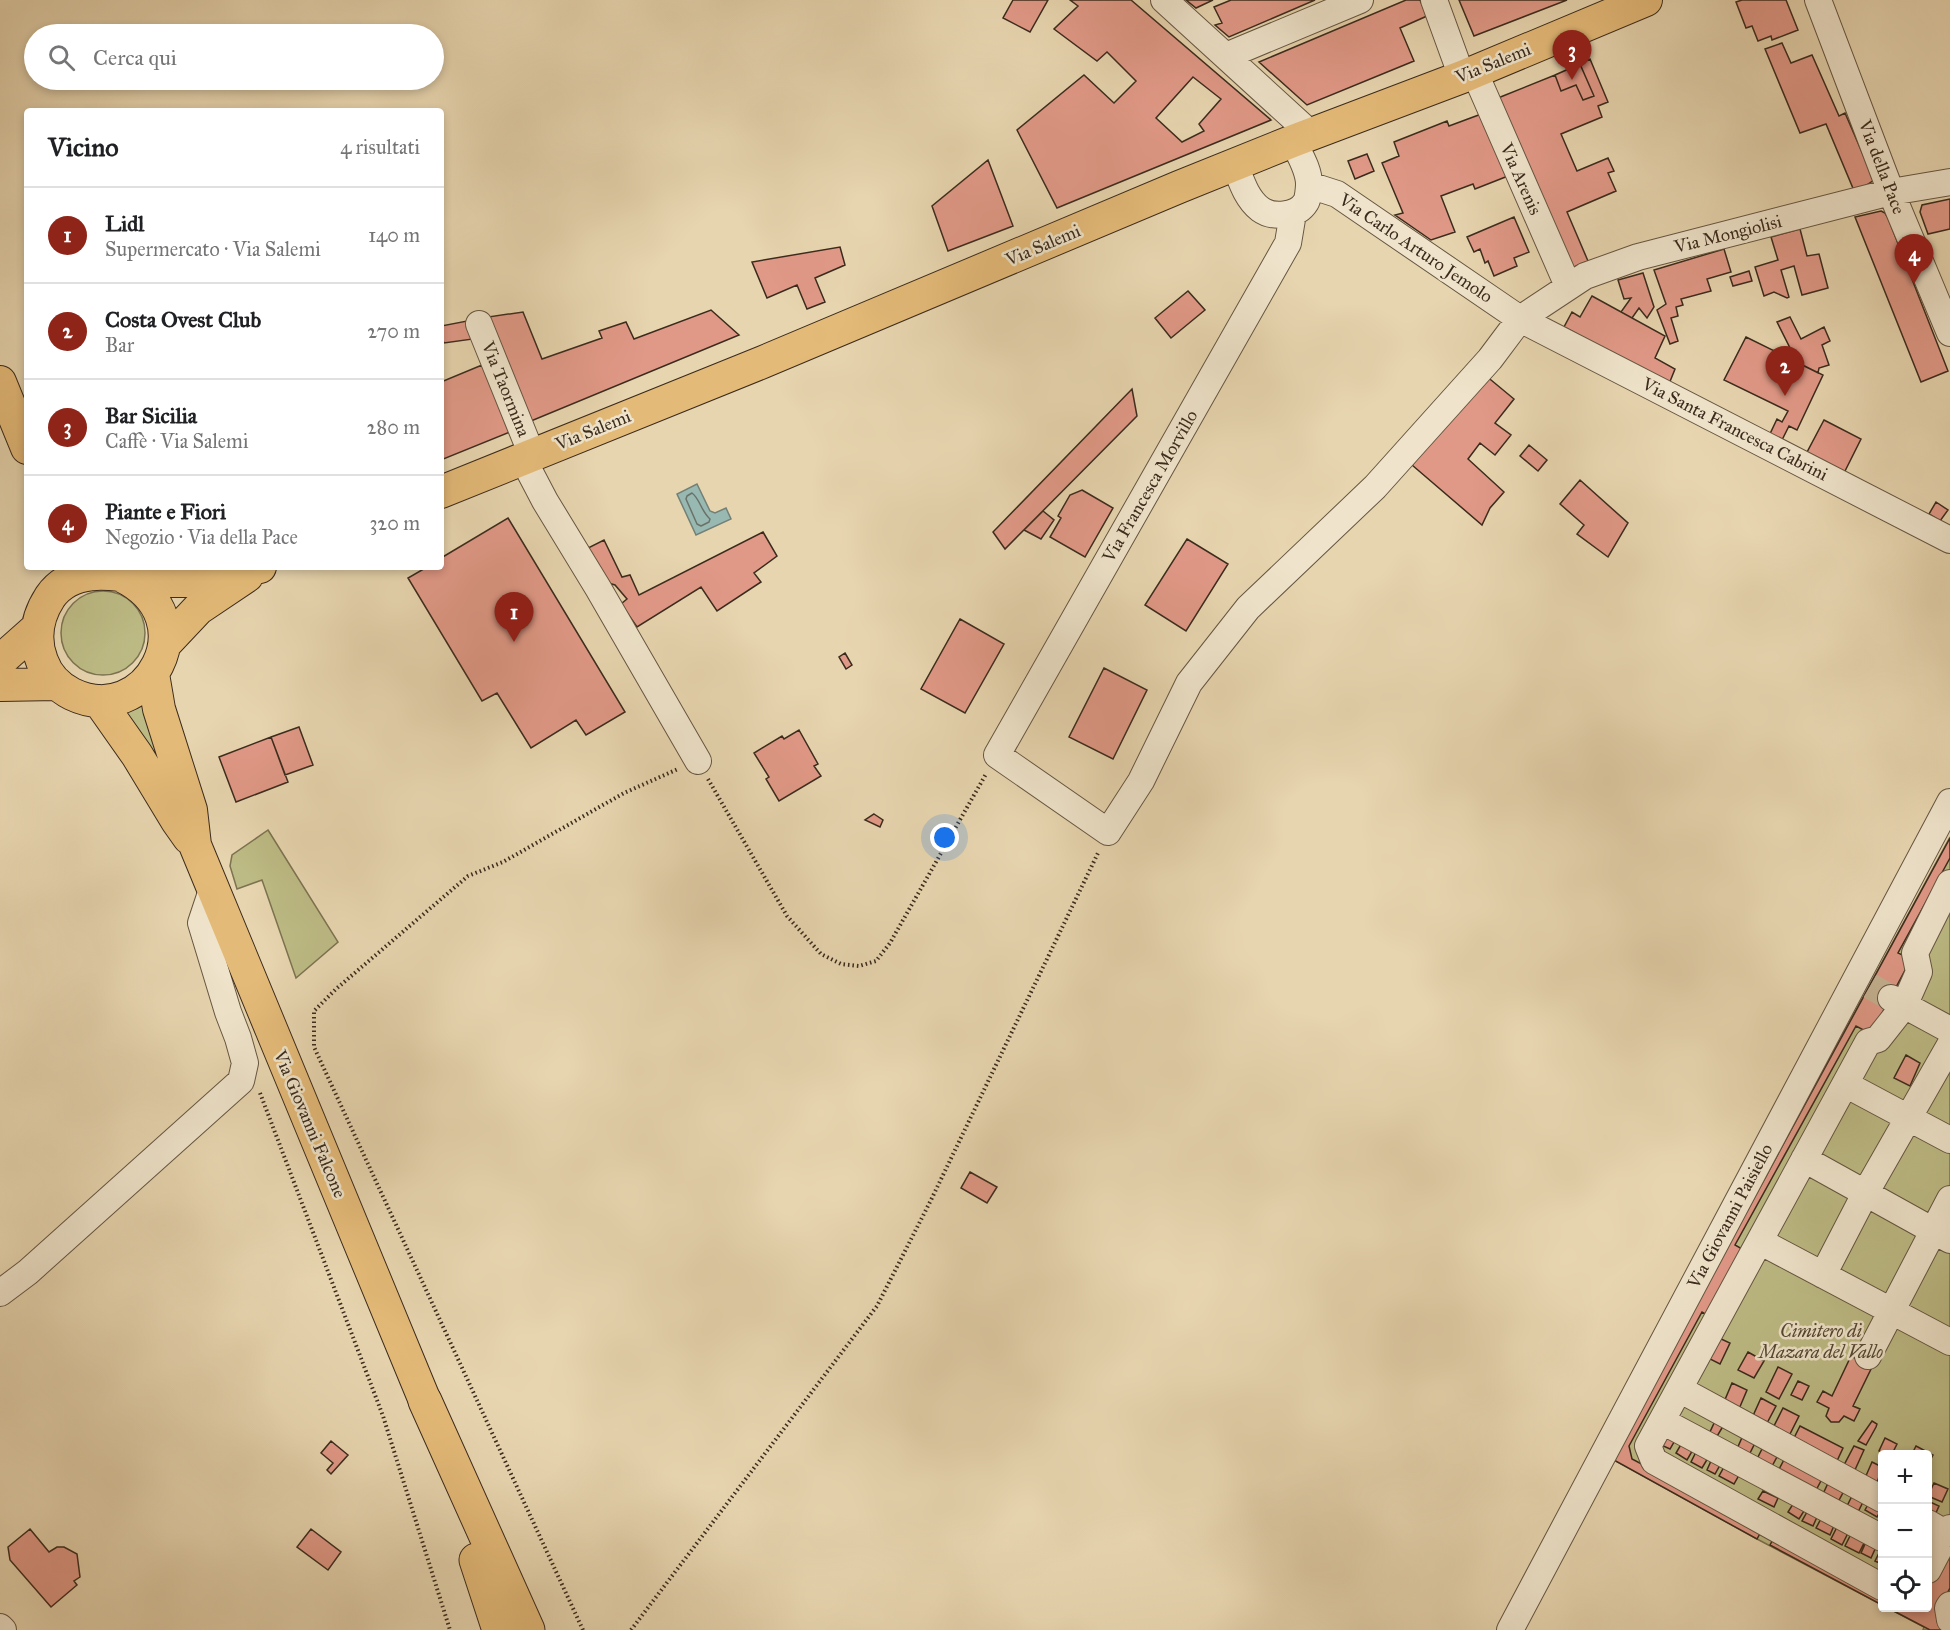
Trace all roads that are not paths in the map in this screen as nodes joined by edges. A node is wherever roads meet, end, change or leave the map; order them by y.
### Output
1 (1164, 0) edge
2 (1360, 0) edge
3 (1434, 0) edge
4 (1646, 0) edge
5 (1818, 0) edge
6 (1226, 56) junction
7 (1468, 74) junction
8 (1302, 137) junction
9 (1235, 165) junction
10 (1950, 182) edge
11 (1309, 185) junction
12 (1891, 192) junction
13 (1293, 213) junction
14 (1569, 286) junction
15 (1520, 319) junction
16 (479, 324) dead end
17 (1950, 333) edge
18 (0, 382) edge
19 (24, 439) edge
20 (528, 457) junction
21 (444, 491) edge
22 (1950, 540) edge
23 (247, 570) edge
24 (256, 570) edge
25 (117, 572) edge
26 (52, 580) edge
27 (36, 629) junction
28 (165, 644) junction
29 (0, 661) edge
30 (153, 674) junction
31 (57, 684) junction
32 (0, 685) edge
33 (99, 701) junction
34 (698, 761) road end
35 (1950, 802) edge
36 (1108, 832) joint
37 (195, 845) junction
38 (1950, 883) edge
39 (212, 890) junction
40 (1942, 919) edge
41 (1880, 992) junction
42 (1950, 1030) edge
43 (1950, 1045) edge
44 (1845, 1084) junction
45 (1910, 1117) junction
46 (1950, 1140) edge
47 (1804, 1159) junction
48 (1866, 1192) junction
49 (1950, 1199) edge
50 (1942, 1235) edge
51 (1761, 1242) junction
52 (1824, 1275) junction
53 (0, 1293) edge
54 (1892, 1312) junction
55 (1950, 1342) edge
56 (1868, 1356) dead end
57 (1679, 1389) junction
58 (425, 1401) junction
59 (1662, 1421) junction
60 (1878, 1497) edge
61 (1941, 1528) edge
62 (1878, 1537) edge
63 (1930, 1558) edge
64 (1878, 1585) edge
65 (1950, 1605) edge
66 (1950, 1620) edge
67 (499, 1630) edge
68 (514, 1630) edge
69 (528, 1630) edge
70 (1510, 1630) edge

1 - 6 street
2 - 6 street
3 - 7 street, Via Arenis
4 - 7 main road, Via Salemi
5 - 12 street, Via della Pace
6 - 8 street
7 - 8 main road, Via Salemi
7 - 14 street, Via Arenis
8 - 9 main road, Via Salemi
8 - 11 street
9 - 13 street
9 - 20 main road, Via Salemi
10 - 12 street, Via Mongiolisi
11 - 13 street
11 - 15 street, Via Carlo Arturo Jemolo
12 - 14 street, Via Mongiolisi
12 - 17 street, Via della Pace
13 - 36 street, Via Francesca Morvillo
14 - 15 street, Via Mongiolisi
15 - 22 street, Via Santa Francesca Cabrini
15 - 36 street, Via Mongiolisi
16 - 20 street, Via Taormina
18 - 19 main road
20 - 21 main road, Via Salemi
20 - 34 street, Via Taormina
23 - 25 main road
24 - 28 main road
25 - 26 main road
25 - 28 main road
26 - 27 main road
27 - 29 main road
27 - 31 main road
28 - 30 main road
30 - 33 main road
30 - 37 main road
31 - 32 main road
31 - 33 main road
33 - 37 main road
35 - 41 street, Via Giovanni Paisiello
37 - 39 main road, Via Giovanni Falcone
38 - 40 street
39 - 53 street
39 - 58 main road, Via Giovanni Falcone
40 - 41 street
41 - 42 street
41 - 44 street
41 - 70 street, Via Giovanni Paisiello
43 - 45 street
44 - 45 street
44 - 47 street
45 - 46 street
45 - 48 street
47 - 48 street
47 - 51 street
48 - 50 street
48 - 52 street
49 - 50 street
50 - 54 street
51 - 52 street
51 - 57 street
52 - 54 street
54 - 55 street
54 - 56 street
57 - 59 street
57 - 60 street
58 - 67 highway
58 - 68 highway
58 - 69 highway
59 - 62 street
59 - 64 street
61 - 63 street
65 - 66 street

